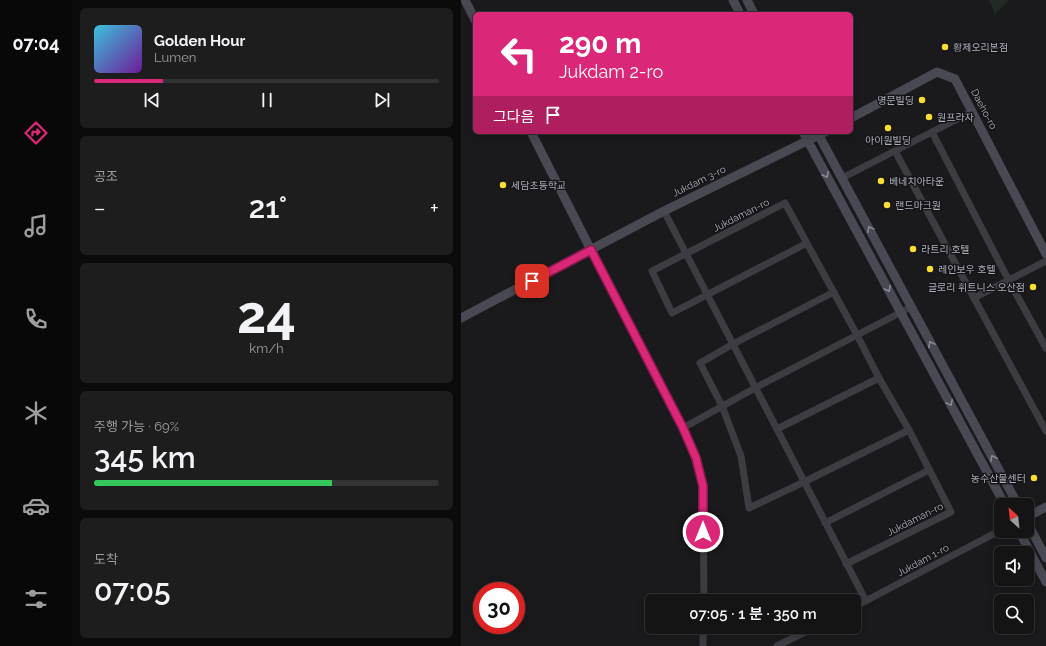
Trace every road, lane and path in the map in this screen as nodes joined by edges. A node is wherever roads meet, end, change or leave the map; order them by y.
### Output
1 (465, 0) edge
2 (733, 0) edge
3 (747, 0) edge
4 (739, 12) edge
5 (753, 12) edge
6 (473, 16) edge
7 (973, 111) junction
8 (853, 117) edge
9 (932, 132) junction
10 (532, 134) edge
11 (804, 134) edge
12 (818, 134) edge
13 (820, 134) edge
14 (808, 141) junction
15 (895, 151) junction
16 (842, 178) junction
17 (664, 211) junction
18 (807, 243) junction
19 (591, 250) junction
20 (687, 254) junction
21 (1046, 254) edge
22 (1046, 261) edge
23 (1009, 281) junction
24 (834, 292) junction
25 (708, 295) junction
26 (973, 298) junction
27 (911, 307) junction
28 (901, 313) junction
29 (461, 318) edge
30 (857, 335) junction
31 (733, 344) junction
32 (1046, 348) edge
33 (879, 378) junction
34 (755, 388) junction
35 (722, 406) junction
36 (683, 428) junction
37 (777, 430) junction
38 (909, 430) junction
39 (1046, 431) edge
40 (929, 470) junction
41 (804, 482) junction
42 (1001, 498) edge
43 (1014, 498) edge
44 (1046, 507) edge
45 (1034, 513) edge
46 (825, 523) junction
47 (994, 534) edge
48 (1034, 535) edge
49 (1023, 538) edge
50 (1046, 558) edge
51 (847, 564) junction
52 (1046, 582) edge
53 (704, 594) edge
54 (866, 602) junction
55 (861, 604) edge
56 (703, 634) edge
57 (801, 634) edge
58 (703, 646) edge
59 (777, 646) edge

1 - 6 street
2 - 4 street
3 - 5 street
7 - 8 street, Daeho-ro
7 - 9 street
7 - 21 street, Daeho-ro
9 - 15 street
9 - 23 street
10 - 19 street
11 - 14 street
12 - 14 street, Jukdam 3-ro
13 - 16 street
14 - 17 street, Jukdam 3-ro
14 -> 28 street
15 - 16 street
15 - 26 street
27 -> 16 street
17 - 19 street, Jukdam 3-ro
17 - 20 street
18 - 20 street, Jukdaman-ro
18 - 24 street, Jukdaman-ro
18 - 25 street, Jukdaman-ro
19 - 29 street, Jukdam 3-ro
19 - 36 street
20 - 25 street
20 - 25 street, Jukdaman-ro
22 - 23 street
23 - 26 street
23 - 32 street
24 - 30 street, Jukdaman-ro
24 - 31 street
25 - 31 street
26 - 39 street
27 - 28 street
43 -> 27 street
28 - 30 street
28 -> 42 street
30 - 33 street, Jukdaman-ro
30 - 34 street
31 - 34 street
31 - 35 street
33 - 37 street
33 - 38 street, Jukdaman-ro
34 - 35 street
34 - 37 street
35 - 36 street
35 - 41 street
36 - 53 street
37 - 41 street
38 - 40 street, Jukdaman-ro
38 - 41 street
40 - 46 street
40 - 51 street, Jukdaman-ro
41 - 46 street
44 - 45 street
46 - 51 street
47 - 54 street, Jukdam 1-ro
48 - 50 street
49 - 52 street
51 - 54 street
54 - 55 street, Jukdam 1-ro
56 - 58 street
57 - 59 street

